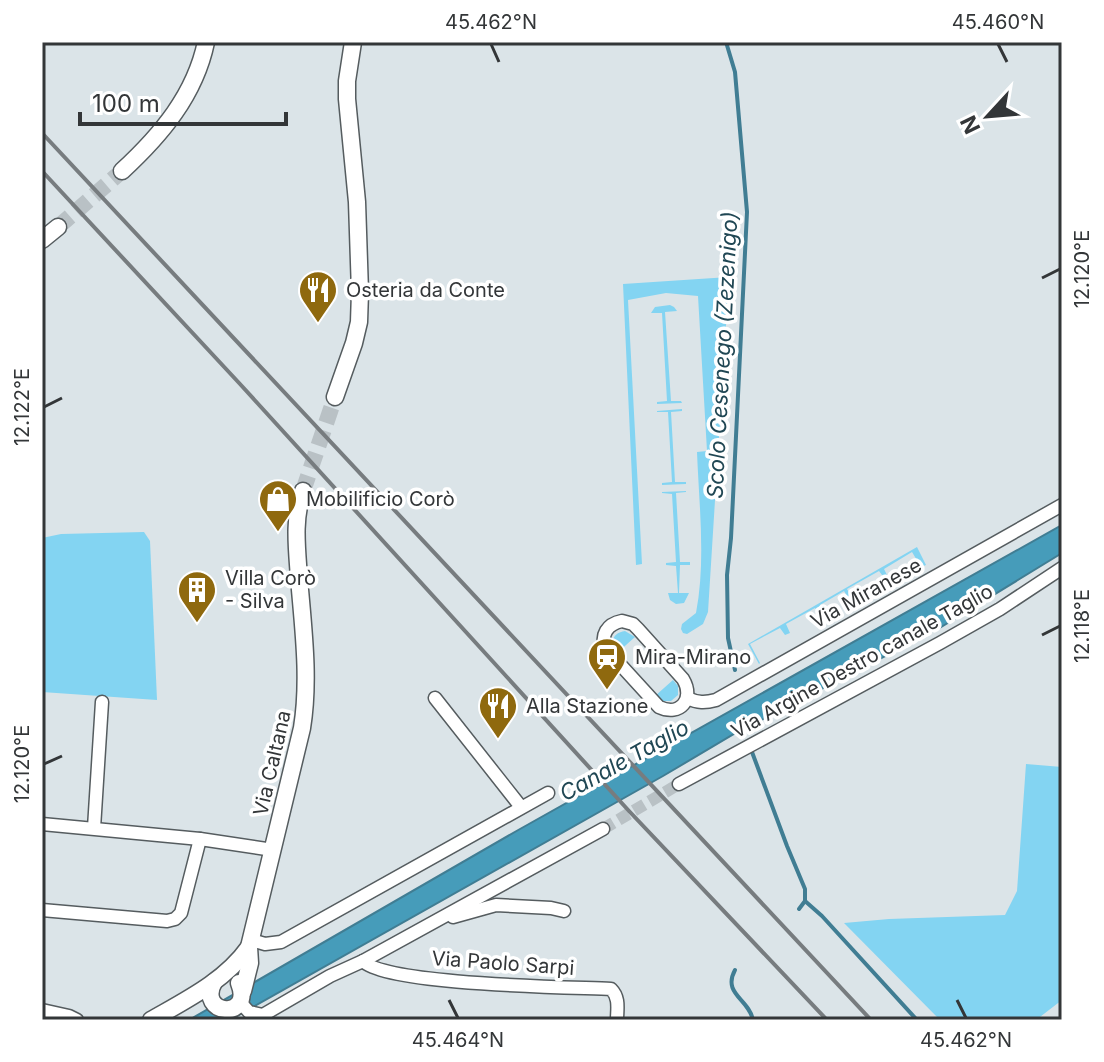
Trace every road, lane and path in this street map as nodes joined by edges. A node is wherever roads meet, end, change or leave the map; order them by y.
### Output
1 (206, 42) edge
2 (353, 42) edge
3 (122, 171) tunnel mouth
4 (58, 227) tunnel mouth
5 (42, 240) edge
6 (335, 397) tunnel mouth
7 (303, 491) tunnel mouth
8 (1062, 505) edge
9 (1062, 568) edge
10 (435, 698) dead end
11 (687, 698) junction
12 (102, 702) dead end
13 (679, 784) tunnel mouth
14 (548, 793) dead end
15 (521, 807) junction
16 (42, 824) edge
17 (94, 828) junction
18 (603, 829) tunnel mouth
19 (200, 839) junction
20 (273, 850) junction
21 (42, 910) edge
22 (564, 911) dead end
23 (448, 914) junction
24 (250, 943) junction
25 (363, 961) junction
26 (217, 979) junction
27 (242, 988) junction
28 (181, 1003) junction
29 (215, 1007) edge
30 (42, 1010) edge
31 (246, 1017) edge
32 (77, 1020) edge
33 (151, 1020) edge
34 (617, 1020) edge

1 - 3 main road
2 - 6 main road
4 - 5 main road
7 - 20 main road, Via Caltana
8 - 11 street, Via Miranese
9 - 13 street, Via Argine Destro canale Taglio
10 - 15 street
11 - 11 street, Via Miranese
12 - 17 street
14 - 15 street
15 - 24 street
16 - 17 street
17 - 19 street
18 - 23 street
19 - 20 street
19 - 21 street
20 - 24 main road, Via Caltana
22 - 23 street
23 - 25 street
24 - 26 main road, Via Caltana
24 - 27 main road, Via Caltana
25 - 31 street
25 - 34 street, Via Paolo Sarpi
26 - 27 main road
26 - 28 main road
26 - 29 main road
27 - 29 main road
27 - 31 main road, Via Caltana
28 - 29 main road
28 - 33 main road
30 - 32 street

